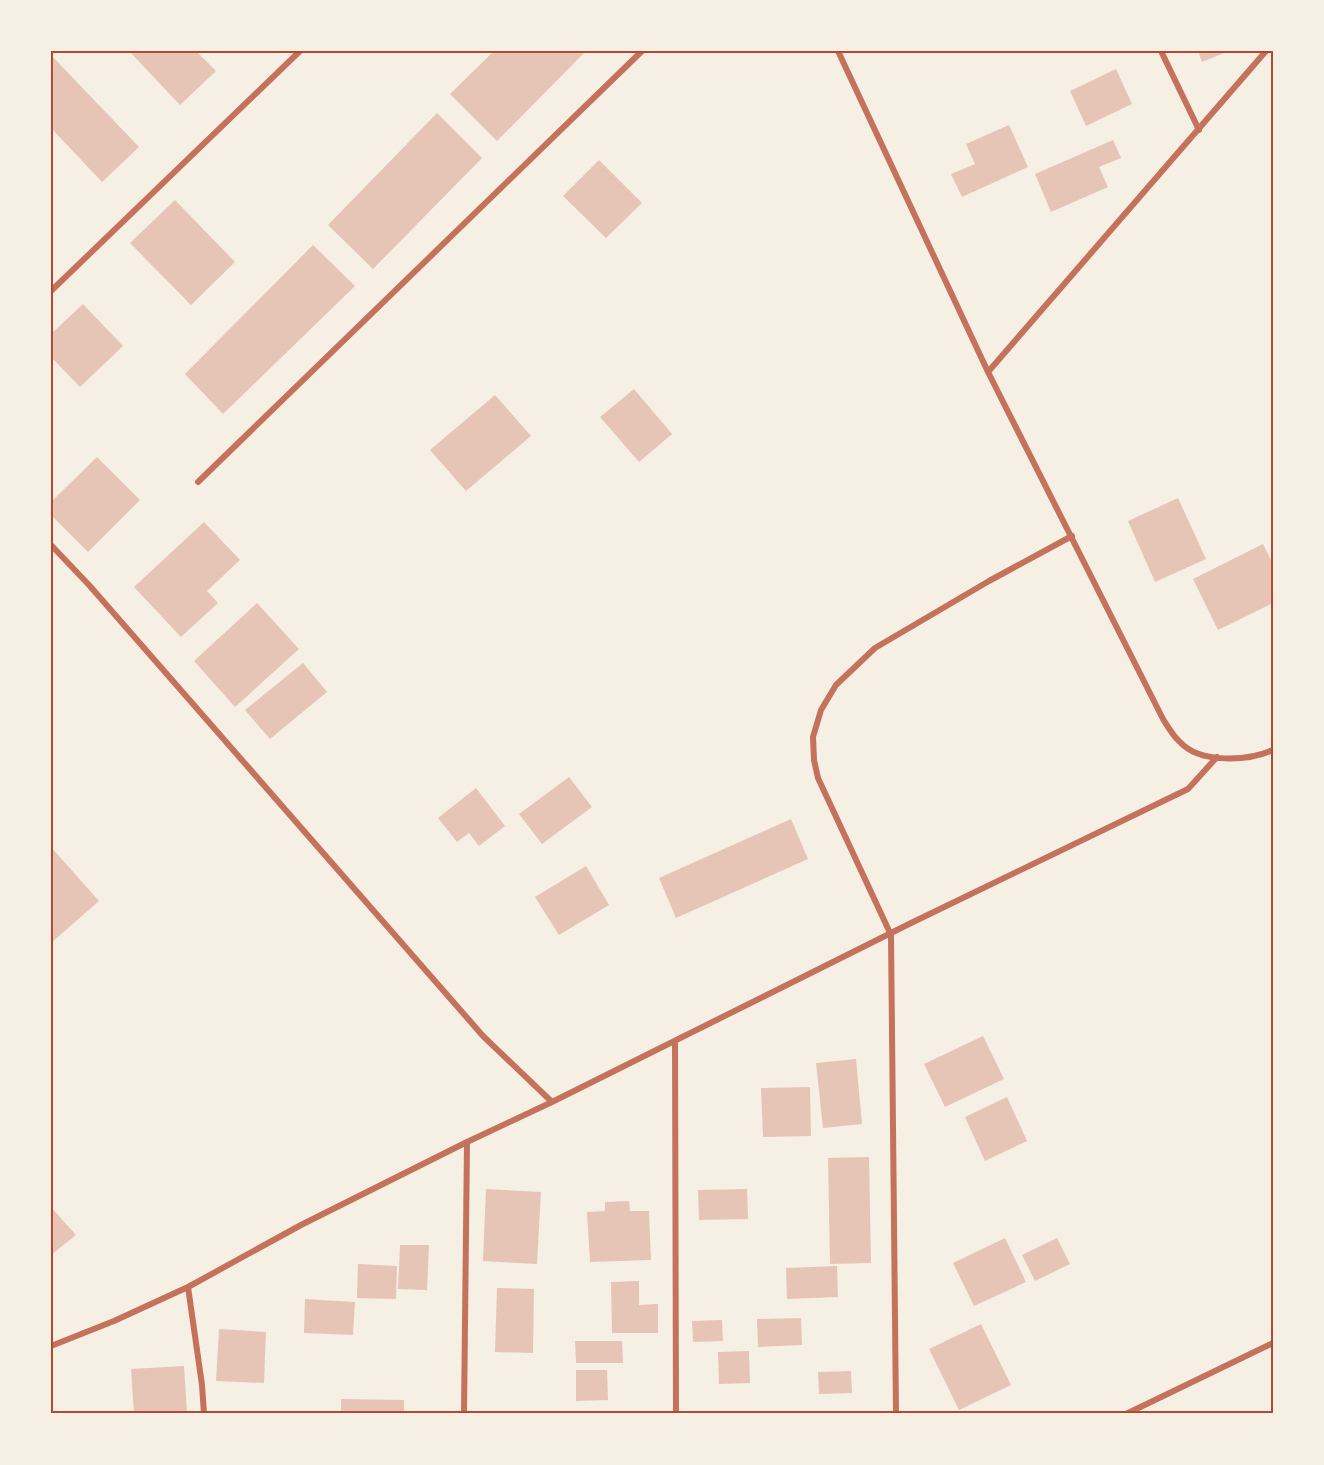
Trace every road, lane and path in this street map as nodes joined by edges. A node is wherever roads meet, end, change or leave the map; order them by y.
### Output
1 (300, 51) edge
2 (642, 51) edge
3 (838, 51) edge
4 (1161, 51) edge
5 (1266, 51) edge
6 (1199, 130) junction
7 (51, 291) edge
8 (988, 372) junction
9 (198, 482) dead end
10 (1072, 536) junction
11 (51, 545) edge
12 (1273, 750) edge
13 (1217, 757) junction
14 (891, 935) junction
15 (675, 1041) junction
16 (552, 1102) junction
17 (467, 1142) junction
18 (188, 1287) junction
19 (1273, 1343) edge
20 (51, 1346) edge
21 (204, 1414) edge
22 (464, 1414) edge
23 (676, 1414) edge
24 (896, 1414) edge
25 (1126, 1414) edge

1 - 7 street
2 - 9 street
3 - 8 street
4 - 6 street
5 - 6 street
6 - 8 street
8 - 10 street
10 - 13 street
10 - 14 street
11 - 16 street
12 - 13 street
13 - 14 street
14 - 15 street
14 - 24 street
15 - 16 street
15 - 23 street
16 - 17 street
17 - 18 street
17 - 22 street
18 - 20 street
18 - 21 street
19 - 25 street

